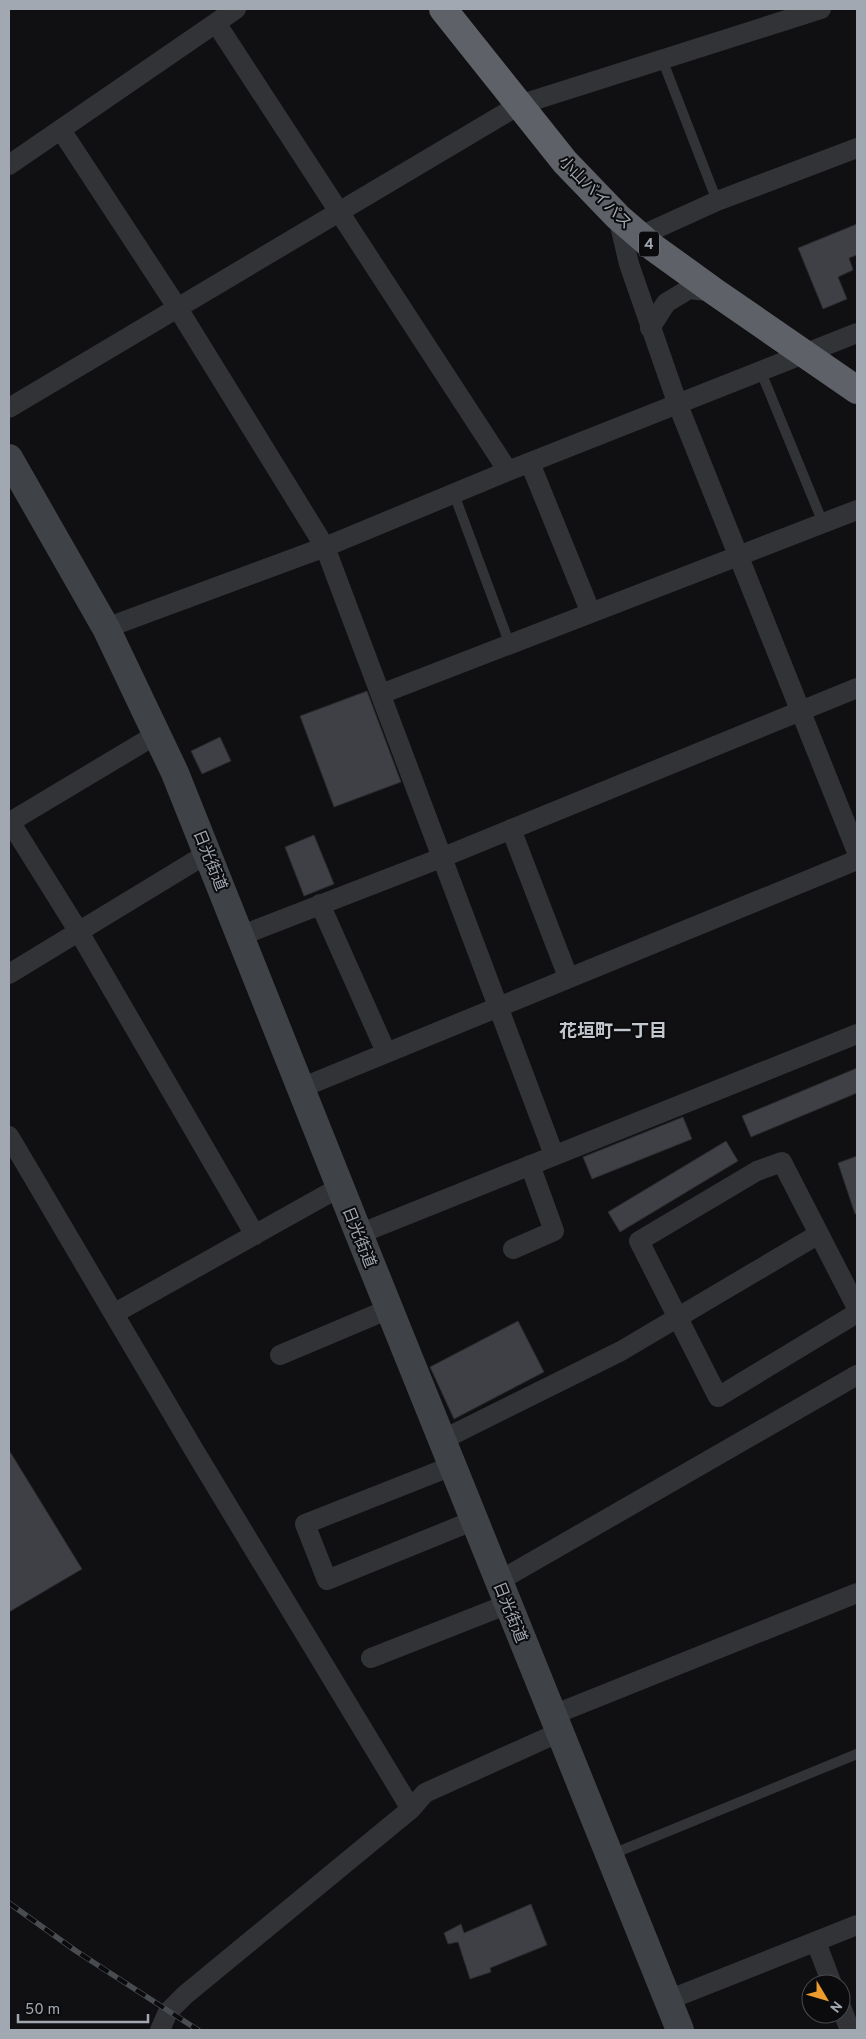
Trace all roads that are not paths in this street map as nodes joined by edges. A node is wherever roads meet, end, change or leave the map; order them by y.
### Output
1 (236, 9) edge
2 (443, 9) edge
3 (821, 9) edge
4 (216, 23) junction
5 (662, 59) junction
6 (519, 105) junction
7 (61, 130) junction
8 (857, 148) edge
9 (9, 164) edge
10 (717, 201) junction
11 (340, 212) junction
12 (618, 217) junction
13 (640, 236) junction
14 (714, 292) junction
15 (177, 308) junction
16 (650, 328) junction
17 (857, 333) edge
18 (805, 354) junction
19 (761, 372) junction
20 (857, 390) edge
21 (678, 405) junction
22 (9, 408) edge
23 (9, 458) edge
24 (530, 463) junction
25 (508, 471) junction
26 (454, 494) junction
27 (857, 510) edge
28 (824, 523) junction
29 (325, 547) junction
30 (738, 556) junction
31 (591, 613) junction
32 (106, 628) junction
33 (510, 645) junction
34 (857, 688) edge
35 (381, 694) junction
36 (801, 710) junction
37 (157, 734) junction
38 (10, 821) edge
39 (511, 829) junction
40 (857, 852) edge
41 (208, 853) junction
42 (441, 858) junction
43 (857, 860) edge
44 (320, 904) junction
45 (79, 932) junction
46 (240, 936) junction
47 (9, 974) edge
48 (568, 977) junction
49 (497, 1006) junction
50 (857, 1034) edge
51 (386, 1052) junction
52 (301, 1088) junction
53 (9, 1136) edge
54 (554, 1155) junction
55 (530, 1165) junction
56 (340, 1187) junction
57 (358, 1234) junction
58 (819, 1234) junction
59 (255, 1235) junction
60 (513, 1248) dead end
61 (857, 1308) edge
62 (389, 1309) junction
63 (115, 1313) junction
64 (857, 1313) edge
65 (678, 1317) junction
66 (280, 1355) dead end
67 (857, 1375) edge
68 (442, 1440) junction
69 (452, 1466) junction
70 (474, 1520) junction
71 (503, 1593) junction
72 (857, 1593) edge
73 (372, 1658) dead end
74 (556, 1724) junction
75 (857, 1754) edge
76 (411, 1809) junction
77 (609, 1855) junction
78 (857, 1925) edge
79 (816, 1942) junction
80 (828, 1974) edge
81 (668, 2000) junction
82 (160, 2030) edge
83 (680, 2030) edge

1 - 4 street
2 - 6 highway, 小山バイパス / 4
3 - 5 street
4 - 7 street
4 - 11 street
5 - 6 street
5 - 10 lane
6 - 11 street
6 - 12 highway, 小山バイパス / 4
7 - 9 street
7 - 15 street
8 - 10 street
10 - 13 street
11 - 15 street
11 - 25 street
12 - 13 highway, 小山バイパス / 4
12 - 16 street
13 - 14 highway, 小山バイパス / 4
14 - 16 street
14 - 18 highway, 小山バイパス / 4
15 - 22 street
15 - 29 street
16 - 21 street
17 - 18 street
18 - 19 street
18 - 20 highway, 小山バイパス / 4
19 - 21 street
19 - 28 lane
21 - 24 street
21 - 30 street
23 - 32 main road, 日光街道
24 - 25 street
24 - 31 street
25 - 26 street
26 - 29 street
26 - 33 lane
27 - 28 street
28 - 30 street
29 - 32 street
29 - 35 street
30 - 31 street
30 - 36 street
31 - 33 street
32 - 37 main road, 日光街道
33 - 35 street
34 - 36 street
35 - 42 street
36 - 39 street
36 - 40 street
37 - 38 street
37 - 41 main road, 日光街道
38 - 45 street
39 - 42 street
39 - 48 street
41 - 45 street
41 - 46 main road, 日光街道
42 - 44 street
42 - 49 street
43 - 48 street
44 - 46 street
44 - 51 street
45 - 47 street
45 - 59 street
46 - 52 main road, 日光街道
48 - 49 street
49 - 51 street
49 - 54 street
50 - 54 street
51 - 52 street
52 - 56 main road, 日光街道
53 - 63 street
54 - 55 street
55 - 57 street
55 - 60 street
56 - 57 main road, 日光街道
56 - 59 street
57 - 62 main road, 日光街道
58 - 61 street
58 - 65 street
58 - 65 street
59 - 63 street
62 - 66 street
62 - 68 main road, 日光街道
63 - 76 street
64 - 65 street
65 - 68 street
67 - 71 street
68 - 69 main road, 日光街道
69 - 70 main road, 日光街道
69 - 70 street
70 - 71 main road, 日光街道
71 - 73 street
71 - 74 main road, 日光街道
72 - 74 street
74 - 76 street
74 - 77 main road, 日光街道
75 - 77 lane
76 - 82 street
77 - 81 main road, 日光街道
78 - 79 street
79 - 80 street
79 - 81 street
81 - 83 main road, 日光街道

